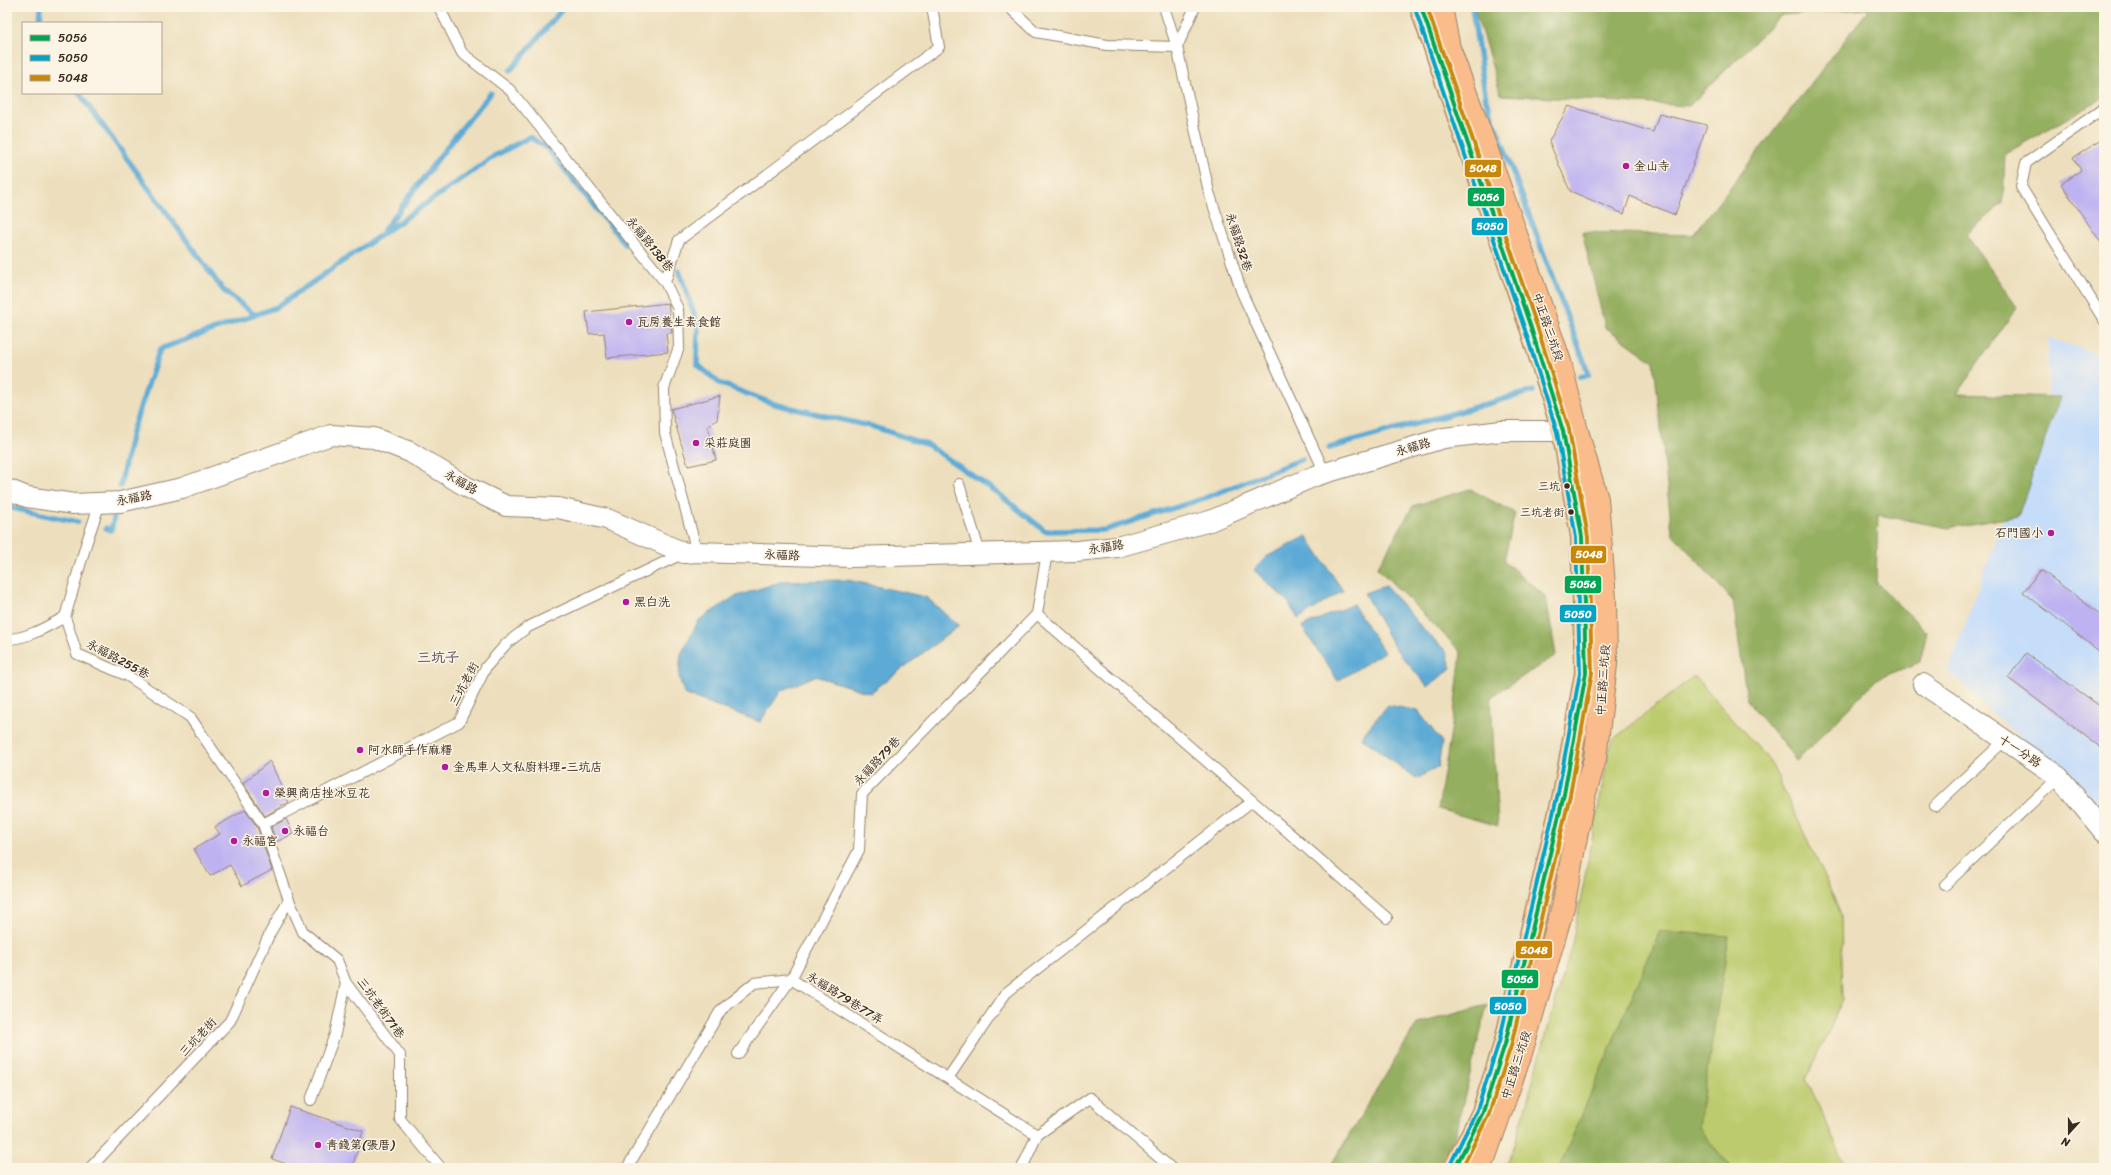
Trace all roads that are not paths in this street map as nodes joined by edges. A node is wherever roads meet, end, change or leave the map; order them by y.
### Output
1 (439, 7) edge
2 (932, 7) edge
3 (1009, 7) edge
4 (1164, 7) edge
5 (1195, 7) edge
6 (1421, 7) edge
7 (1441, 7) edge
8 (1177, 47) junction
9 (2104, 108) edge
10 (665, 282) junction
11 (2104, 320) edge
12 (1570, 431) junction
13 (1325, 473) junction
14 (959, 484) dead end
15 (7, 489) edge
16 (100, 503) junction
17 (691, 552) junction
18 (1047, 552) junction
19 (980, 553) junction
20 (1037, 614) junction
21 (66, 617) junction
22 (7, 639) edge
23 (1923, 684) dead end
24 (2004, 741) junction
25 (2059, 777) junction
26 (1252, 801) junction
27 (1935, 806) dead end
28 (263, 824) junction
29 (2104, 832) edge
30 (1945, 885) dead end
31 (289, 900) junction
32 (1387, 918) dead end
33 (791, 979) junction
34 (346, 983) junction
35 (738, 1054) dead end
36 (948, 1078) junction
37 (311, 1100) dead end
38 (1037, 1135) junction
39 (90, 1168) edge
40 (441, 1168) edge
41 (627, 1168) edge
42 (1022, 1168) edge
43 (1171, 1168) edge
44 (1455, 1168) edge
45 (1478, 1168) edge

1 - 10 lane, 永福路138巷
2 - 10 lane
3 - 8 lane
4 - 8 lane, 永福路32巷
5 - 8 lane
6 - 12 main road, 中正路三坑段
7 - 12 main road, 中正路三坑段
8 - 13 lane, 永福路32巷
9 - 11 lane
10 - 17 lane, 永福路138巷
12 - 13 street, 永福路
12 - 44 main road, 中正路三坑段
12 - 45 main road, 中正路三坑段
13 - 18 street, 永福路
14 - 19 lane
15 - 16 street, 永福路
16 - 17 street, 永福路
16 - 21 lane
17 - 19 street, 永福路
17 - 28 lane, 三坑老街
18 - 19 street, 永福路
18 - 20 lane
20 - 26 lane
20 - 33 lane, 永福路79巷
21 - 22 lane
21 - 28 lane, 永福路255巷
23 - 24 street, 十一分路
24 - 25 street, 十一分路
24 - 27 lane
25 - 29 street, 十一分路
25 - 30 lane
26 - 32 lane
26 - 36 lane
28 - 31 lane, 三坑老街71巷
31 - 34 lane, 三坑老街71巷
31 - 39 lane, 三坑老街
33 - 35 lane, 永福路79巷
33 - 36 lane, 永福路79巷77弄
33 - 41 lane, 永福路79巷77弄
34 - 37 lane
34 - 40 lane, 三坑老街71巷
36 - 38 lane, 永福路79巷77弄
38 - 42 lane
38 - 43 lane

